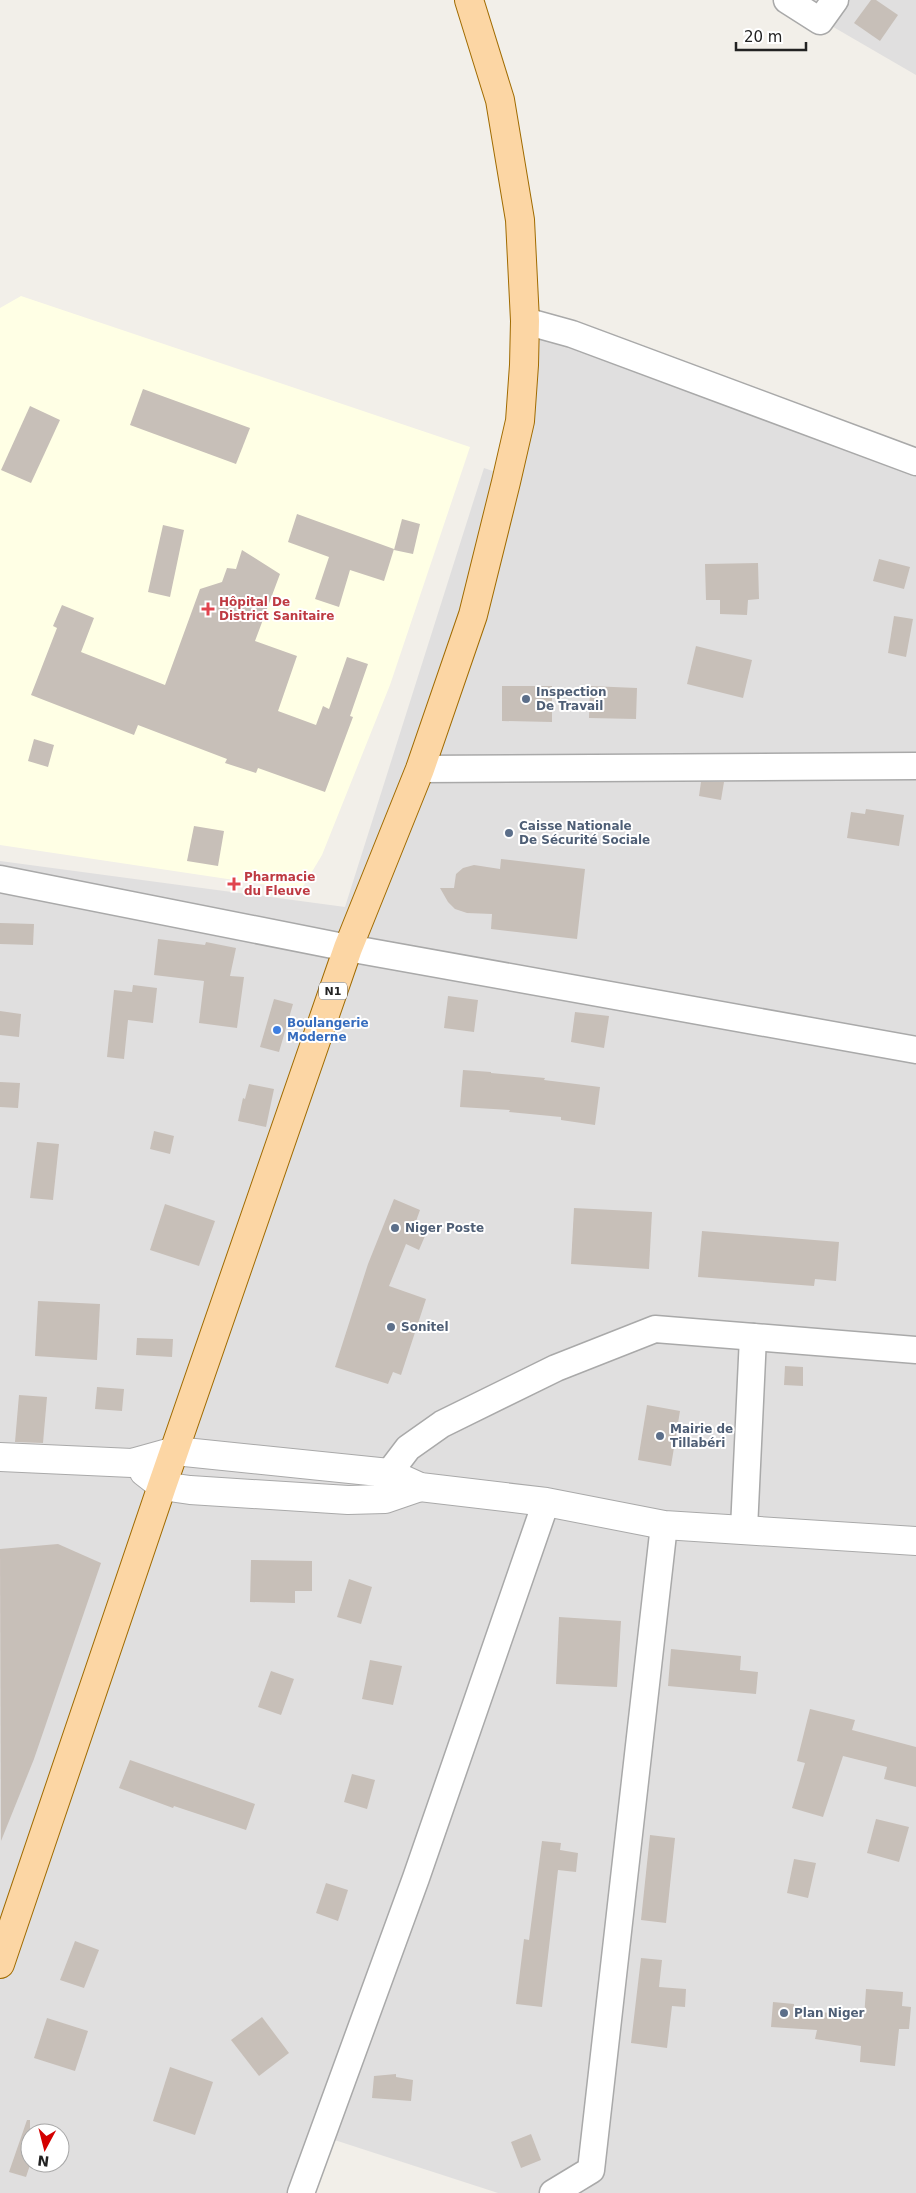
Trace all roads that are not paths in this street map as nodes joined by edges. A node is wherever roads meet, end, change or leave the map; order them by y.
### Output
1 (469, 0) edge
2 (787, 0) edge
3 (835, 0) edge
4 (525, 321) junction
5 (916, 462) edge
6 (916, 766) edge
7 (420, 769) junction
8 (0, 879) edge
9 (348, 948) junction
10 (916, 1050) edge
11 (753, 1337) junction
12 (916, 1350) edge
13 (175, 1451) junction
14 (0, 1457) edge
15 (132, 1463) junction
16 (162, 1486) junction
17 (387, 1486) junction
18 (546, 1502) junction
19 (664, 1525) junction
20 (744, 1529) junction
21 (916, 1541) edge
22 (4, 1937) edge
23 (0, 1964) edge
24 (301, 2193) edge
25 (554, 2193) edge

1 - 4 main road, N1
2 - 3 street
4 - 5 street
4 - 7 main road, N1
6 - 7 street
7 - 9 main road, N1
8 - 9 street
9 - 10 street
9 - 13 main road, N1
11 - 12 street
11 - 17 street
11 - 20 street
13 - 15 street
13 - 16 main road, N1
13 - 17 street
14 - 15 street
15 - 16 street
16 - 17 street
16 - 22 main road, N1
17 - 18 street
18 - 19 street
18 - 24 street
19 - 20 street
19 - 25 street
20 - 21 street
22 - 23 main road, N1

